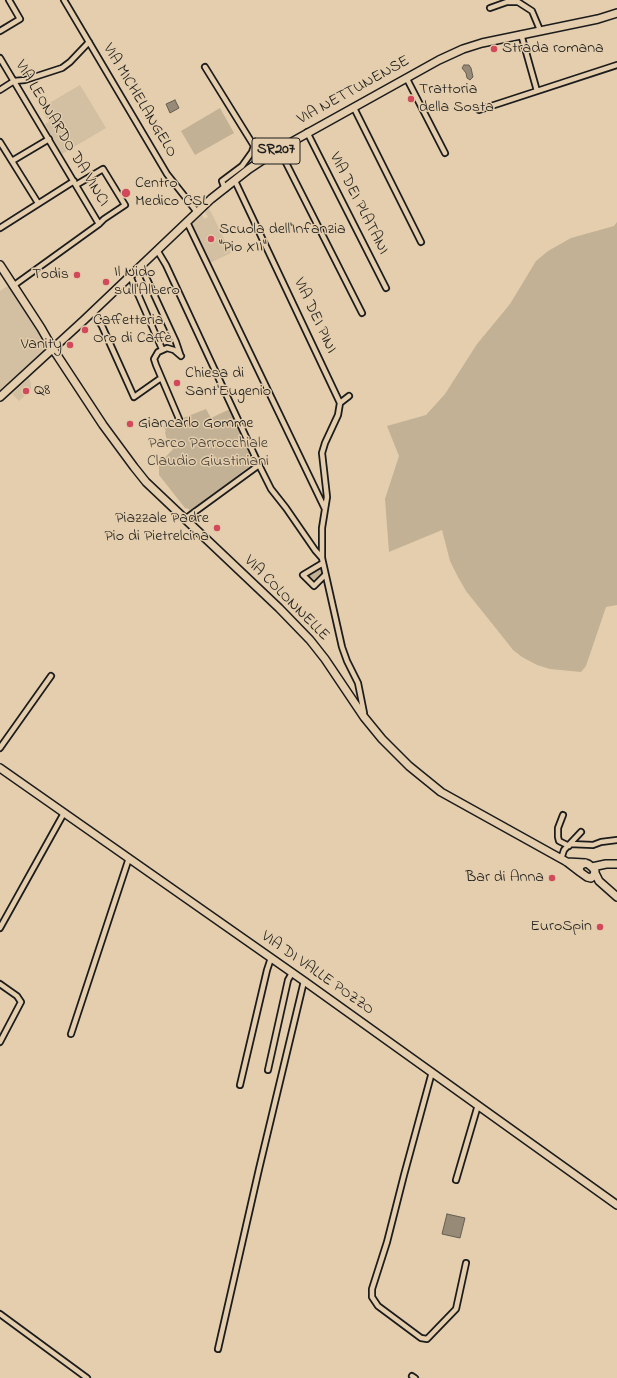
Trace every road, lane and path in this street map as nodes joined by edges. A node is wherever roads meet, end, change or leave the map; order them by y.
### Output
1 (9, 0) edge
2 (64, 0) edge
3 (490, 8) dead end
4 (617, 13) edge
5 (540, 30) junction
6 (0, 31) edge
7 (521, 34) junction
8 (89, 42) junction
9 (0, 58) edge
10 (617, 65) edge
11 (206, 67) dead end
12 (407, 79) junction
13 (14, 81) junction
14 (0, 90) edge
15 (537, 91) junction
16 (354, 108) junction
17 (479, 110) dead end
18 (307, 132) junction
19 (49, 139) junction
20 (0, 142) edge
21 (254, 146) junction
22 (279, 149) junction
23 (252, 152) junction
24 (445, 153) dead end
25 (263, 160) junction
26 (12, 161) junction
27 (235, 181) junction
28 (75, 183) junction
29 (225, 188) junction
30 (38, 203) junction
31 (197, 212) junction
32 (187, 222) junction
33 (99, 224) junction
34 (0, 228) edge
35 (422, 242) dead end
36 (156, 250) junction
37 (0, 265) edge
38 (138, 268) junction
39 (130, 276) junction
40 (14, 286) junction
41 (386, 288) dead end
42 (93, 312) junction
43 (362, 313) dead end
44 (53, 349) junction
45 (162, 350) junction
46 (161, 378) junction
47 (349, 396) dead end
48 (0, 397) edge
49 (339, 402) junction
50 (179, 418) dead end
51 (259, 465) junction
52 (325, 509) junction
53 (185, 519) junction
54 (322, 560) junction
55 (325, 575) junction
56 (51, 676) dead end
57 (364, 717) junction
58 (0, 748) edge
59 (0, 768) edge
60 (64, 814) junction
61 (564, 816) dead end
62 (581, 832) dead end
63 (617, 840) edge
64 (569, 845) junction
65 (129, 858) junction
66 (564, 860) junction
67 (585, 863) junction
68 (617, 864) edge
69 (580, 872) junction
70 (594, 874) junction
71 (617, 897) edge
72 (0, 928) edge
73 (271, 958) junction
74 (292, 973) junction
75 (304, 981) junction
76 (0, 984) edge
77 (71, 1034) dead end
78 (0, 1042) edge
79 (268, 1070) dead end
80 (432, 1072) junction
81 (240, 1085) dead end
82 (478, 1106) junction
83 (456, 1180) dead end
84 (617, 1205) edge
85 (466, 1263) dead end
86 (0, 1314) edge
87 (218, 1349) dead end
88 (87, 1378) edge

1 - 6 street
2 - 8 street, VIA MICHELANGELO
3 - 5 street
4 - 5 main road, VIA NETTUNENSE / SR207
5 - 7 main road, VIA NETTUNENSE / SR207
7 - 12 main road, VIA NETTUNENSE / SR207
7 - 15 street
8 - 13 street
8 - 31 street, VIA MICHELANGELO
9 - 13 street, VIA LEONARDO DA VINCI
10 - 15 street
11 - 21 street
12 - 16 main road, VIA NETTUNENSE / SR207
12 - 24 street
13 - 14 street
13 - 19 street, VIA LEONARDO DA VINCI
15 - 17 street
16 - 18 main road, VIA NETTUNENSE / SR207
16 - 35 street
18 - 22 main road, VIA NETTUNENSE / SR207
18 - 41 street, VIA DEI PLATANI
19 - 26 street
19 - 28 street, VIA LEONARDO DA VINCI
20 - 26 street
21 - 23 street
21 - 25 street
22 - 25 main road, VIA NETTUNENSE / SR207
22 - 43 street
23 - 25 street
23 - 29 street
25 - 27 main road, VIA NETTUNENSE / SR207
26 - 30 street
27 - 29 main road, VIA NETTUNENSE / SR207
27 - 49 street, VIA DEI PINI
28 - 30 street
28 - 33 street, VIA LEONARDO DA VINCI
28 - 33 street
29 - 31 main road, VIA NETTUNENSE / SR207
30 - 34 street
31 - 32 main road, VIA NETTUNENSE / SR207
32 - 36 main road, VIA NETTUNENSE / SR207
32 - 52 street
33 - 40 street
36 - 38 main road, VIA NETTUNENSE / SR207
36 - 51 street
37 - 40 main road, VIA COLONNELLE
38 - 39 main road, VIA NETTUNENSE / SR207
38 - 45 street
39 - 42 main road, VIA NETTUNENSE / SR207
39 - 45 street
40 - 44 main road, VIA COLONNELLE
42 - 44 main road, VIA NETTUNENSE / SR207
42 - 46 street
44 - 48 main road, VIA NETTUNENSE / SR207
44 - 53 main road, VIA COLONNELLE
45 - 46 street
46 - 50 street
47 - 49 street
49 - 52 street
51 - 53 street
51 - 54 street
52 - 54 street
53 - 57 main road, VIA COLONNELLE
54 - 55 street
54 - 55 street
55 - 57 street
56 - 58 street
57 - 66 main road, VIA COLONNELLE
59 - 60 main road, VIA DI VALLE POZZO
60 - 65 main road, VIA DI VALLE POZZO
60 - 72 street
61 - 64 street
62 - 64 street
63 - 64 street
64 - 66 street
65 - 73 main road, VIA DI VALLE POZZO
65 - 77 street
66 - 67 main road, VIA COLONNELLE
66 - 69 main road, VIA COLONNELLE
67 - 69 main road
67 - 70 main road, VIA COLONNELLE
68 - 70 main road
69 - 70 main road, VIA COLONNELLE
70 - 71 main road, VIA COLONNELLE
73 - 74 main road, VIA DI VALLE POZZO
73 - 81 street
74 - 75 main road, VIA DI VALLE POZZO
74 - 79 street
75 - 80 main road, VIA DI VALLE POZZO
75 - 87 street
76 - 78 street
80 - 82 main road, VIA DI VALLE POZZO
80 - 85 street
82 - 83 street
82 - 84 main road, VIA DI VALLE POZZO
86 - 88 street

